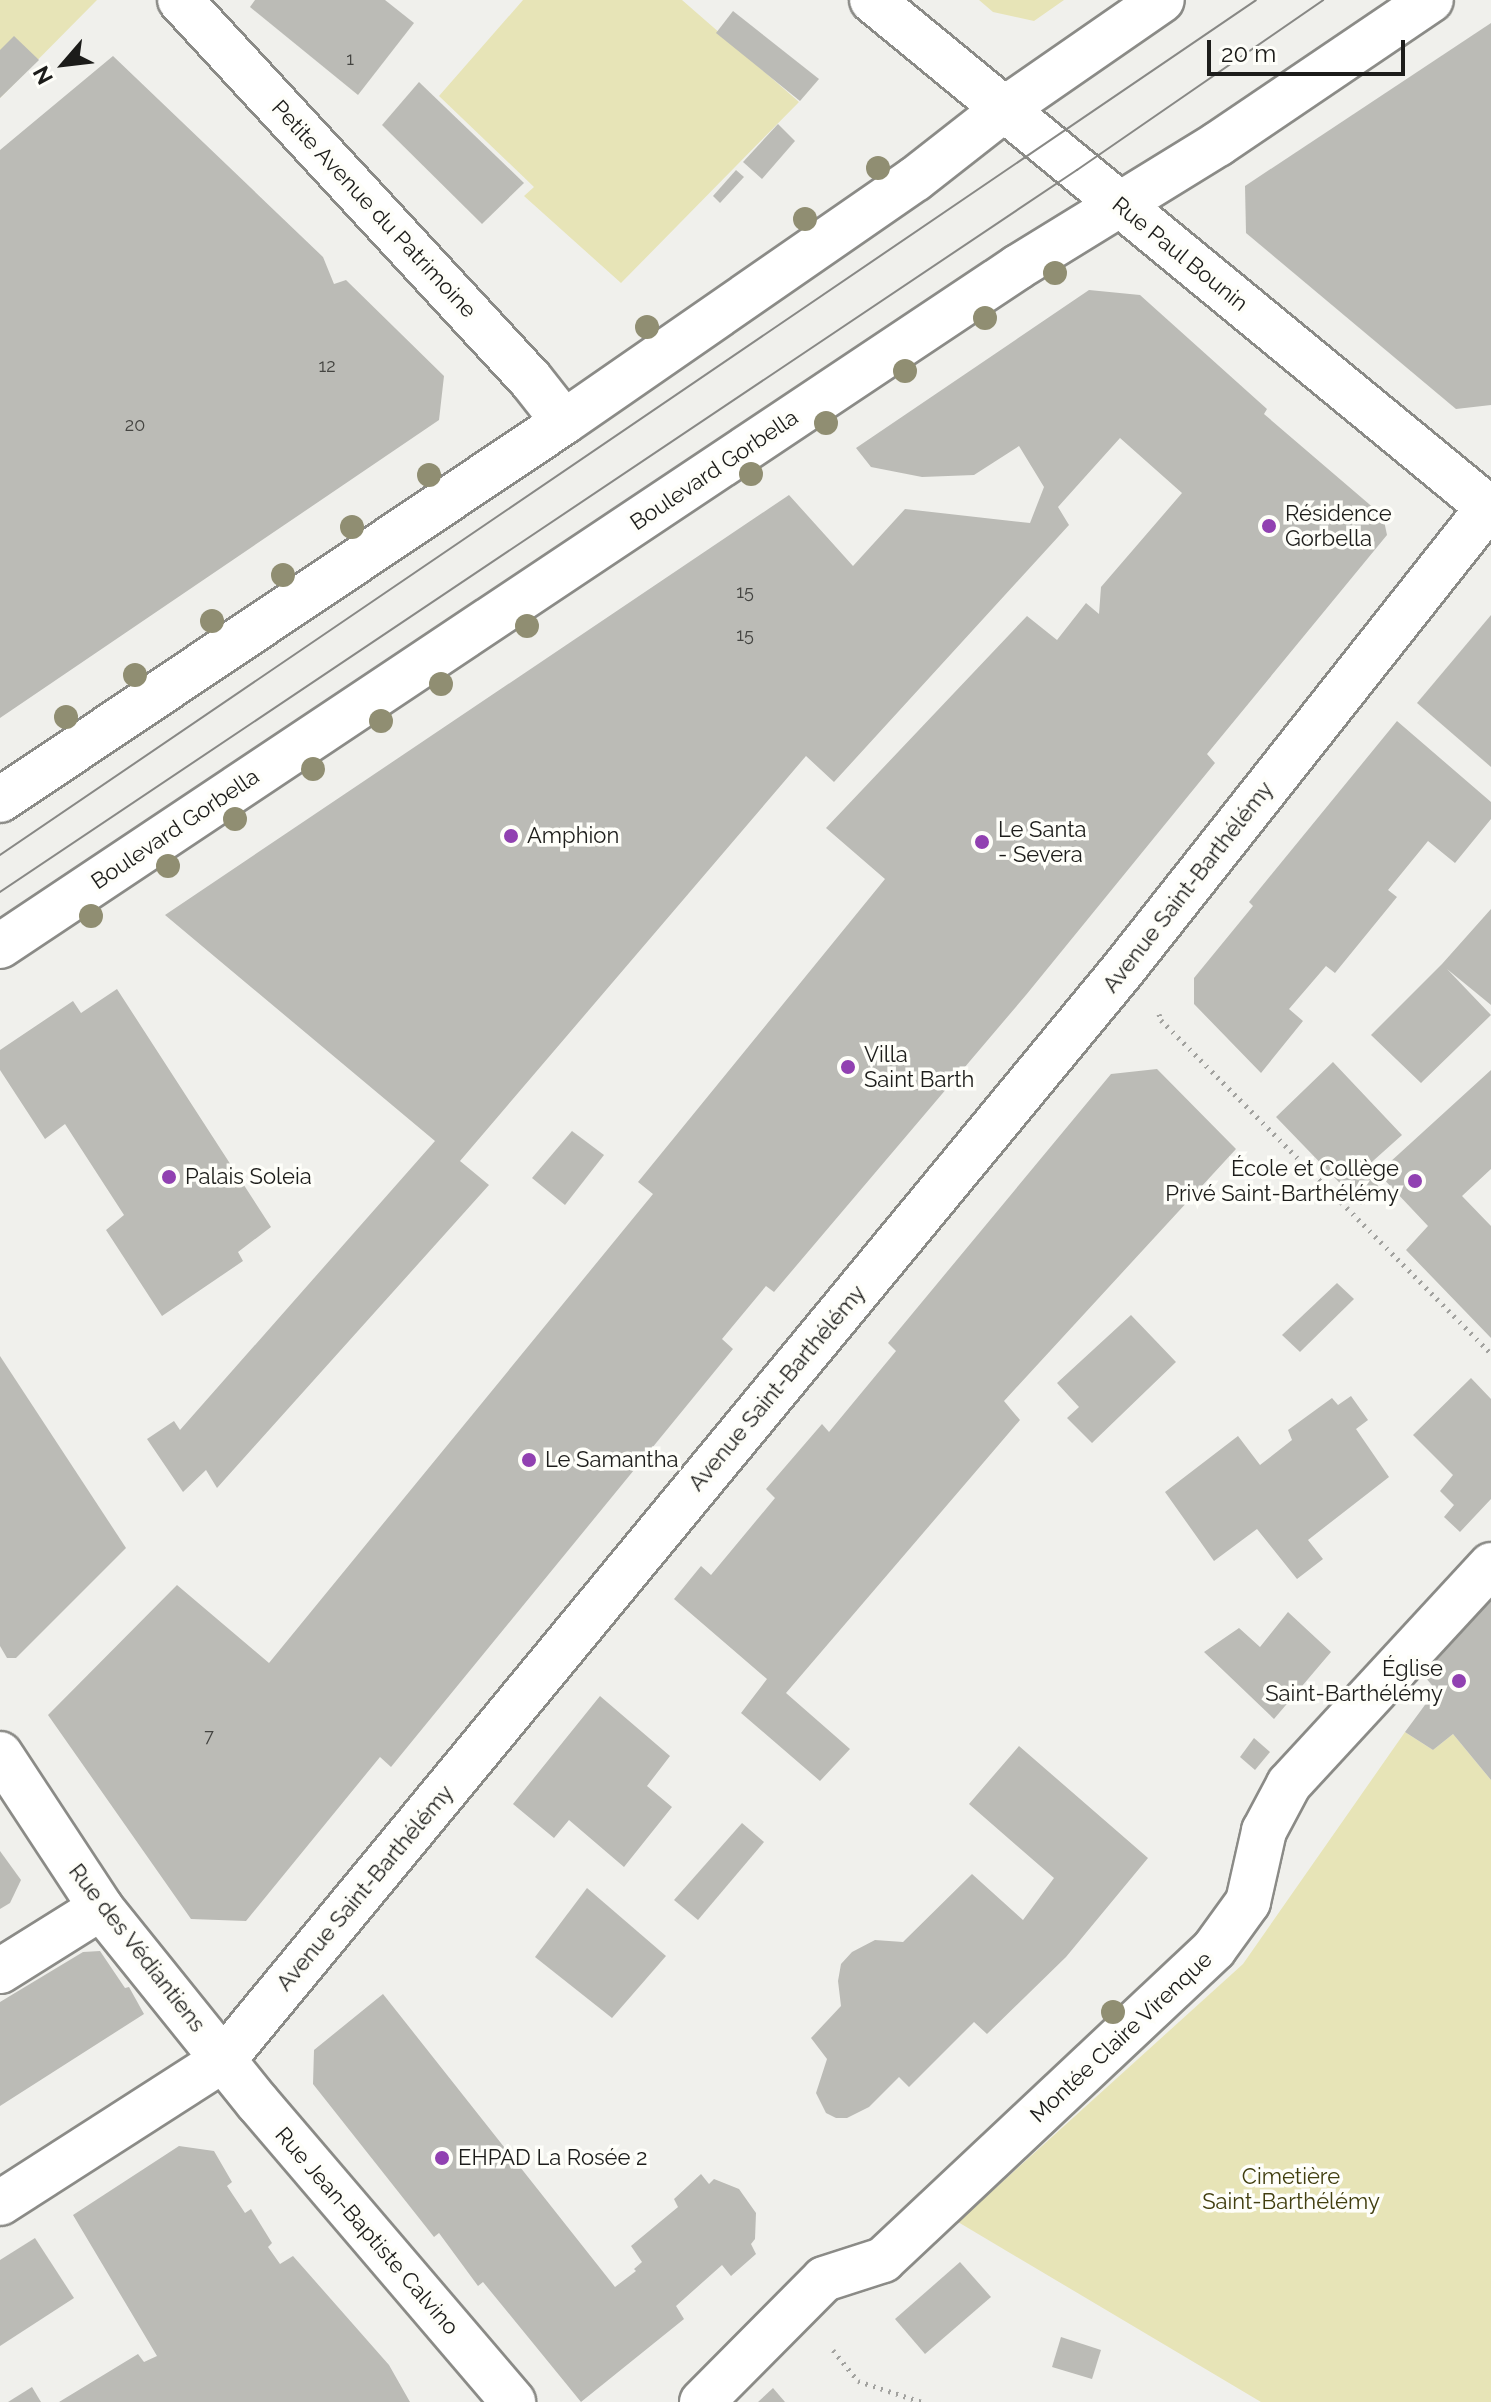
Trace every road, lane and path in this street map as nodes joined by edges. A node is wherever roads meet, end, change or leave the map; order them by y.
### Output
1 (872, 0) edge
2 (1162, 0) edge
3 (1431, 0) edge
4 (186, 2) edge
5 (1003, 110) junction
6 (1119, 204) junction
7 (564, 422) junction
8 (1490, 506) edge
9 (0, 800) edge
10 (0, 946) edge
11 (1161, 1020) dead end
12 (1491, 1354) edge
13 (1491, 1565) edge
14 (0, 1754) edge
15 (101, 1908) junction
16 (0, 1971) edge
17 (224, 2059) junction
18 (0, 2203) edge
19 (824, 2339) dead end
20 (513, 2402) edge
21 (702, 2402) edge
22 (922, 2402) edge

1 - 5 street, Rue Paul Bounin
2 - 5 street
3 - 6 street, Boulevard Gorbella
4 - 7 street, Petite Avenue du Patrimoine
5 - 6 street, Rue Paul Bounin
5 - 7 street
6 - 8 street, Rue Paul Bounin
6 - 10 street, Boulevard Gorbella
7 - 9 street
8 - 17 street, Avenue Saint-Barthélémy
11 - 12 path
13 - 21 street, Montée Claire Virenque
14 - 15 street, Rue des Védiantiens
15 - 16 street
15 - 17 street, Rue des Védiantiens
17 - 18 street, Avenue Saint-Barthélémy
17 - 20 street, Rue Jean-Baptiste Calvino
19 - 22 path

